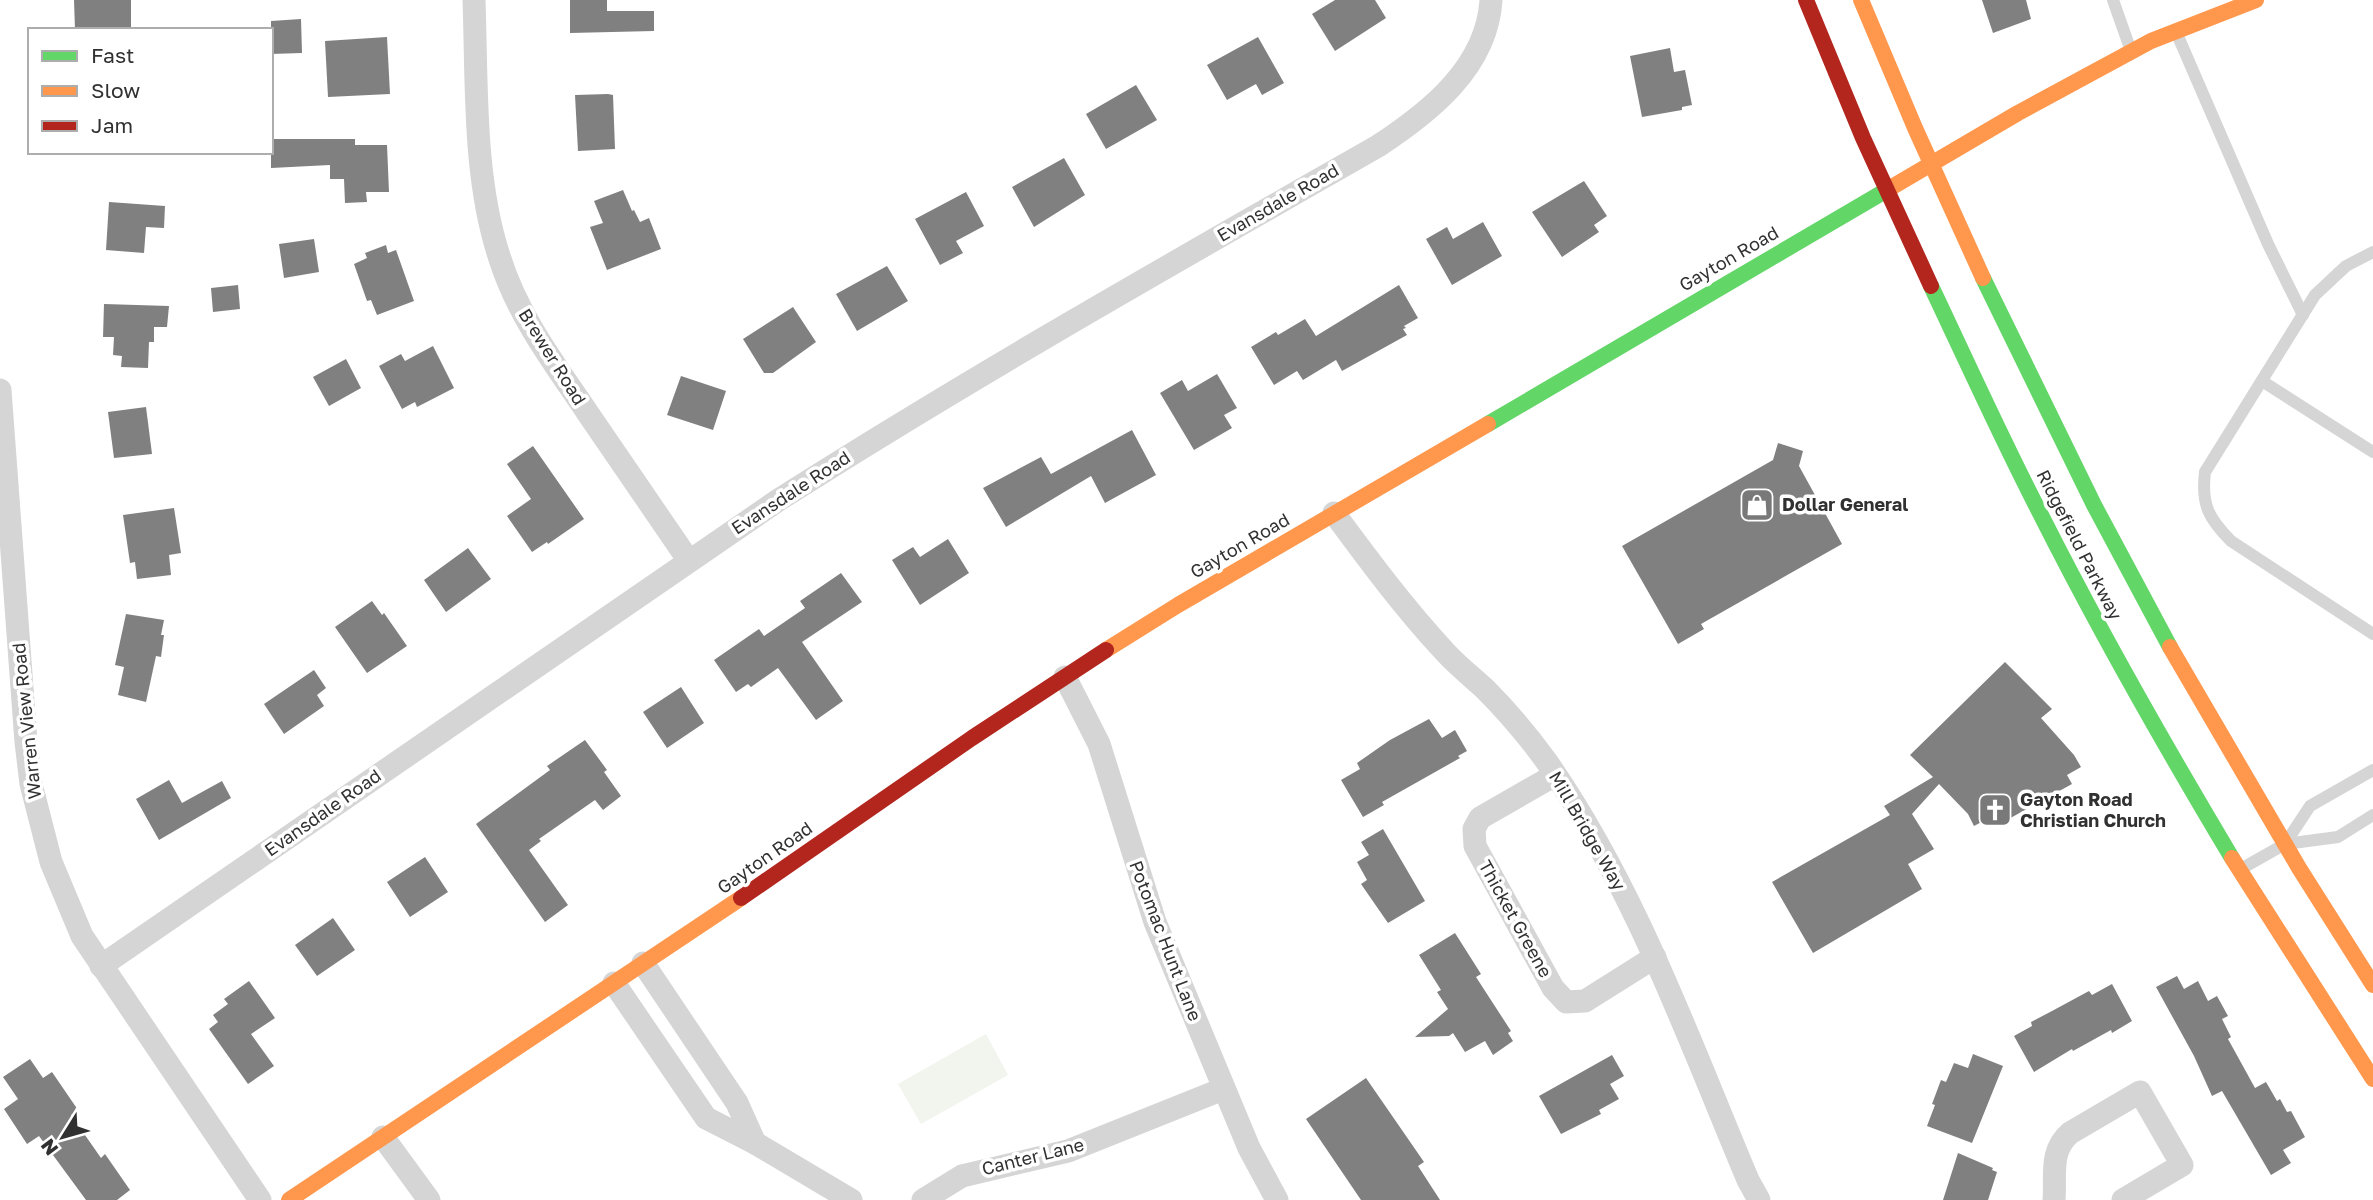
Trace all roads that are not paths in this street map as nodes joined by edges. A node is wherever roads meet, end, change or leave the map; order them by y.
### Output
1 (474, 0) edge
2 (1491, 0) edge
3 (1806, 0) edge
4 (1861, 0) edge
5 (2113, 0) edge
6 (2256, 0) edge
7 (2175, 32) junction
8 (2131, 52) junction
9 (1930, 165) junction
10 (1885, 190) junction
11 (2373, 252) edge
12 (2303, 315) junction
13 (2262, 382) junction
14 (0, 390) edge
15 (2373, 452) edge
16 (1334, 513) junction
17 (689, 561) junction
18 (2373, 634) edge
19 (1065, 677) junction
20 (2373, 770) edge
21 (1555, 775) junction
22 (2373, 815) edge
23 (2284, 844) junction
24 (2239, 871) junction
25 (1655, 957) junction
26 (643, 963) junction
27 (101, 966) junction
28 (614, 983) junction
29 (2373, 985) edge
30 (2373, 1079) edge
31 (1223, 1089) junction
32 (383, 1137) junction
33 (755, 1143) junction
34 (260, 1200) edge
35 (289, 1200) edge
36 (429, 1200) edge
37 (851, 1200) edge
38 (923, 1200) edge
39 (1277, 1200) edge
40 (1759, 1200) edge
41 (2054, 1200) edge
42 (2123, 1200) edge

1 - 17 street, Brewer Road
2 - 17 street, Evansdale Road
3 - 10 main road, Ridgefield Parkway
4 - 9 main road, Ridgefield Parkway
5 - 8 lane
6 - 7 main road, Gayton Road
7 - 8 main road, Gayton Road
7 - 12 lane
8 - 9 main road, Gayton Road
9 - 10 main road, Gayton Road
9 - 23 main road, Ridgefield Parkway
10 - 16 main road, Gayton Road
10 - 24 main road, Ridgefield Parkway
11 - 12 lane
12 - 13 lane
13 - 15 lane
13 - 18 lane
14 - 27 street, Warren View Road
16 - 19 main road, Gayton Road
16 - 21 street, Mill Bridge Way
17 - 27 street, Evansdale Road
19 - 26 main road, Gayton Road
19 - 31 street, Potomac Hunt Lane
20 - 23 lane
21 - 25 street, Mill Bridge Way
21 - 25 street, Thicket Greene
22 - 23 lane
23 - 24 lane
23 - 29 main road, Ridgefield Parkway
24 - 30 main road, Ridgefield Parkway
25 - 40 street, Mill Bridge Way
26 - 28 main road, Gayton Road
26 - 33 street
27 - 34 street, Warren View Road
28 - 32 main road, Gayton Road
28 - 33 street
31 - 38 street, Canter Lane
31 - 39 street, Potomac Hunt Lane
32 - 35 main road, Gayton Road
32 - 36 street
33 - 37 street
41 - 42 street

